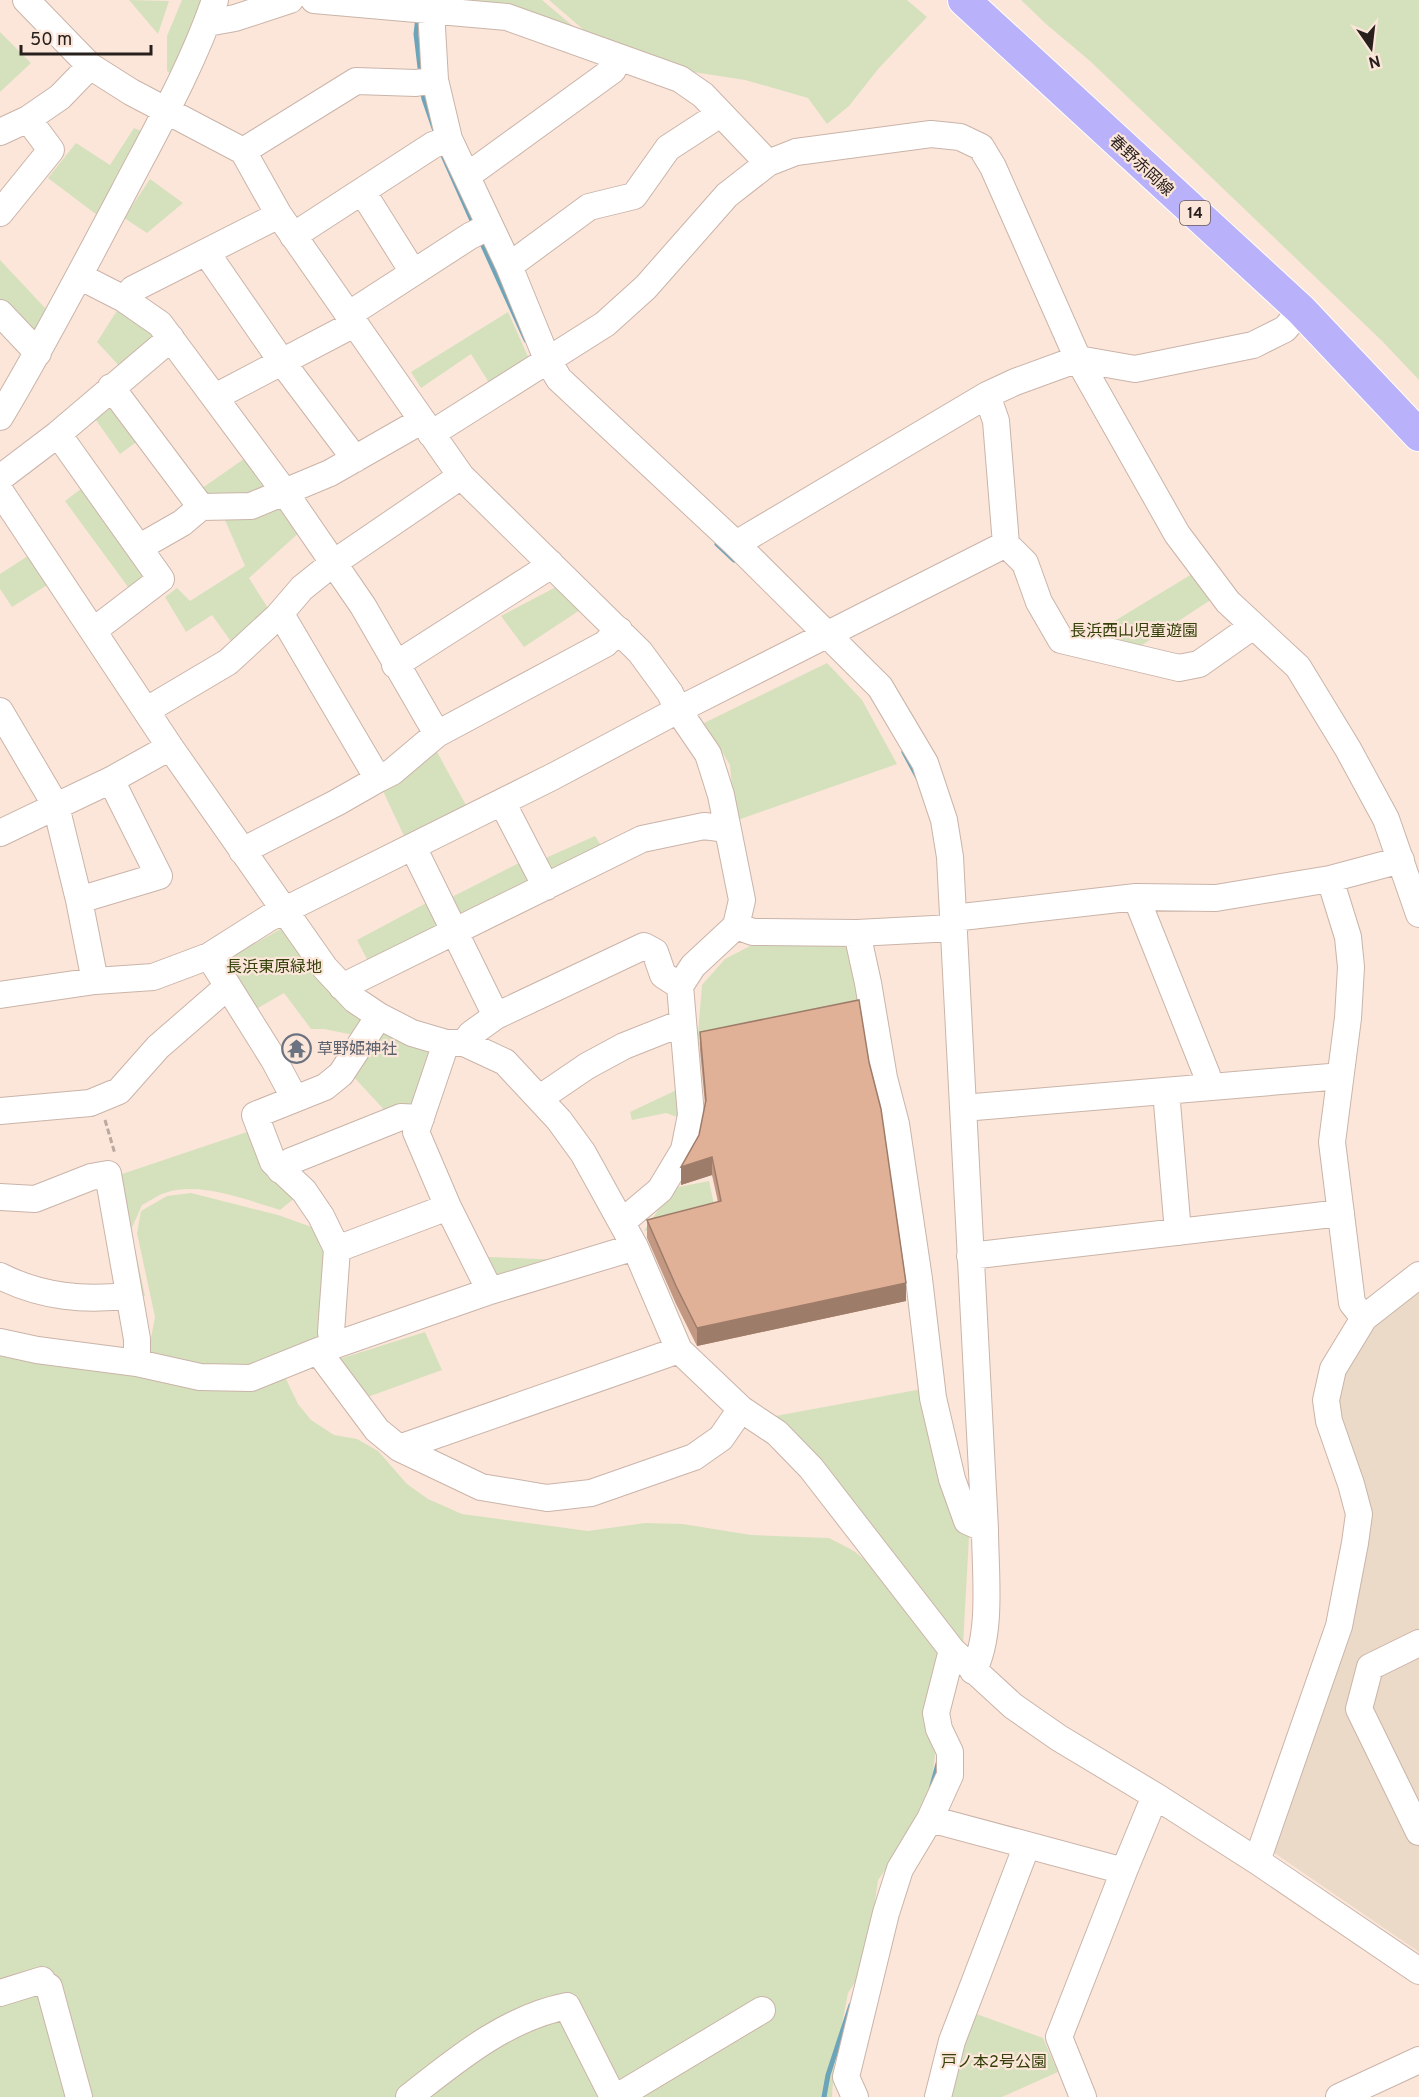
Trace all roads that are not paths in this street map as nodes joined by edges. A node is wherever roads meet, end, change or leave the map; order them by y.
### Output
1 (27, 0) edge
2 (290, 0) edge
3 (314, 0) edge
4 (964, 0) edge
5 (359, 2) edge
6 (425, 7) edge
7 (211, 12) edge
8 (618, 57) junction
9 (90, 66) junction
10 (425, 81) junction
11 (166, 111) junction
12 (720, 112) junction
13 (28, 119) junction
14 (0, 132) edge
15 (450, 139) junction
16 (243, 151) junction
17 (768, 163) junction
18 (466, 174) junction
19 (362, 191) junction
20 (0, 213) edge
21 (286, 226) junction
22 (490, 226) junction
23 (207, 252) junction
24 (509, 266) junction
25 (413, 272) junction
26 (79, 276) junction
27 (124, 299) junction
28 (1301, 310) junction
29 (0, 313) edge
30 (351, 320) junction
31 (171, 338) junction
32 (38, 353) junction
33 (547, 359) junction
34 (1078, 359) junction
35 (282, 362) junction
36 (111, 387) junction
37 (987, 395) junction
38 (214, 397) junction
39 (0, 417) edge
40 (426, 428) junction
41 (58, 434) junction
42 (1419, 435) edge
43 (355, 459) junction
44 (461, 476) junction
45 (0, 478) edge
46 (0, 491) edge
47 (284, 491) junction
48 (201, 507) junction
49 (735, 544) junction
50 (1006, 544) junction
51 (140, 547) junction
52 (550, 563) junction
53 (332, 564) junction
54 (278, 616) junction
55 (1253, 626) junction
56 (620, 630) junction
57 (93, 631) junction
58 (822, 639) junction
59 (395, 665) junction
60 (147, 710) junction
61 (678, 710) junction
62 (0, 711) edge
63 (437, 734) junction
64 (170, 747) junction
65 (378, 778) junction
66 (111, 780) junction
67 (502, 802) junction
68 (56, 806) junction
69 (727, 829) junction
70 (0, 833) edge
71 (413, 847) junction
72 (242, 851) junction
73 (1401, 860) junction
74 (1330, 879) junction
75 (546, 887) junction
76 (1136, 897) junction
77 (79, 900) junction
78 (286, 910) junction
79 (1419, 914) edge
80 (953, 923) junction
81 (736, 926) junction
82 (455, 931) junction
83 (857, 933) junction
84 (209, 956) junction
85 (95, 981) junction
86 (680, 986) junction
87 (227, 987) junction
88 (342, 987) junction
89 (0, 995) edge
90 (379, 1016) junction
91 (496, 1016) junction
92 (682, 1023) junction
93 (455, 1043) junction
94 (1340, 1079) junction
95 (1207, 1088) junction
96 (1166, 1091) junction
97 (540, 1098) junction
98 (292, 1100) junction
99 (963, 1108) junction
100 (0, 1111) edge
101 (421, 1118) junction
102 (280, 1170) junction
103 (0, 1197) edge
104 (448, 1207) junction
105 (1341, 1213) junction
106 (622, 1222) junction
107 (1178, 1232) junction
108 (635, 1247) junction
109 (337, 1249) junction
110 (970, 1256) junction
111 (1419, 1275) edge
112 (0, 1276) edge
113 (490, 1291) junction
114 (129, 1295) junction
115 (1364, 1318) junction
116 (0, 1342) edge
117 (326, 1348) junction
118 (679, 1350) junction
119 (136, 1363) junction
120 (741, 1409) junction
121 (399, 1448) junction
122 (985, 1529) junction
123 (1419, 1643) edge
124 (964, 1662) junction
125 (1157, 1797) junction
126 (930, 1819) junction
127 (1419, 1832) edge
128 (1027, 1845) junction
129 (1257, 1861) junction
130 (1124, 1871) junction
131 (1419, 1971) edge
132 (0, 1993) edge
133 (762, 2010) dead end
134 (1419, 2060) edge
135 (79, 2097) edge
136 (409, 2097) edge
137 (615, 2097) edge
138 (855, 2097) edge
139 (938, 2097) edge
140 (1083, 2097) edge
141 (1339, 2097) edge

1 - 9 street
2 - 7 street
3 - 5 street
4 - 28 main road, 春野赤岡線 / 14
5 - 6 street
6 - 8 street
6 - 10 street
7 - 11 street
8 - 12 street
8 - 18 street
9 - 11 street
9 - 13 street
10 - 15 street
10 - 16 street
11 - 16 street
11 - 26 street
12 - 17 street
12 - 24 street
13 - 14 street
13 - 20 street
15 - 18 street
15 - 19 street
16 - 21 street
17 - 33 street
17 - 34 street
18 - 22 street
19 - 21 street
19 - 25 street
21 - 23 street
21 - 30 street
22 - 24 street
22 - 25 street
23 - 27 street
23 - 35 street
24 - 33 street
25 - 30 street
26 - 27 street
26 - 32 street
27 - 31 street
28 - 34 street
28 - 42 main road, 春野赤岡線 / 14
29 - 32 street
30 - 35 street
30 - 40 street
31 - 36 street
31 - 38 street
32 - 39 street
33 - 40 street
33 - 49 street
34 - 37 street
34 - 55 street
35 - 38 street
35 - 43 street
36 - 41 street
36 - 48 street
37 - 49 street
37 - 50 street
38 - 47 street
40 - 43 street
40 - 44 street
41 - 45 street
41 - 51 street
43 - 47 street
44 - 52 street
44 - 53 street
46 - 57 street
47 - 48 street
47 - 53 street
48 - 51 street
49 - 58 street
50 - 55 street
50 - 58 street
51 - 57 street
52 - 56 street
52 - 59 street
53 - 54 street
53 - 59 street
54 - 60 street
54 - 65 street
55 - 73 street
56 - 61 street
56 - 63 street
57 - 60 street
58 - 61 street
58 - 80 street
59 - 63 street
60 - 64 street
61 - 67 street
61 - 69 street
62 - 68 street
63 - 65 street
64 - 66 street
64 - 72 street
65 - 72 street
66 - 68 street
66 - 77 street
67 - 71 street
67 - 75 street
68 - 70 street
68 - 77 street
69 - 75 street
69 - 81 street
71 - 78 street
71 - 82 street
72 - 78 street
73 - 74 street
73 - 79 street
74 - 76 street
74 - 94 street
75 - 82 street
76 - 80 street
76 - 95 street
77 - 85 street
78 - 84 street
78 - 88 street
80 - 83 street
80 - 99 street
81 - 83 street
81 - 86 street
82 - 88 street
82 - 91 street
83 - 122 street
84 - 85 street
84 - 87 street
85 - 89 street
86 - 91 street
86 - 92 street
87 - 98 street
87 - 100 street
88 - 90 street
90 - 93 street
90 - 98 street
91 - 93 street
92 - 97 street
92 - 106 street
93 - 97 street
93 - 101 street
94 - 95 street
94 - 105 street
95 - 96 street
96 - 99 street
96 - 107 street
97 - 106 street
98 - 102 street
99 - 110 street
101 - 102 street
101 - 104 street
102 - 109 street
103 - 114 street
104 - 109 street
104 - 113 street
105 - 107 street
105 - 115 street
106 - 108 street
107 - 110 street
108 - 113 street
108 - 118 street
109 - 117 street
110 - 122 street
111 - 115 street
112 - 114 street
113 - 117 street
114 - 119 street
115 - 129 street
116 - 119 street
117 - 119 street
117 - 121 street
118 - 120 street
118 - 121 street
120 - 121 street
120 - 124 street
122 - 124 street
123 - 127 street
124 - 125 street
124 - 126 street
125 - 129 street
125 - 130 street
126 - 128 street
126 - 138 street
128 - 130 street
128 - 139 street
129 - 131 street
130 - 140 street
132 - 135 street
133 - 137 street
134 - 141 street
136 - 137 street

